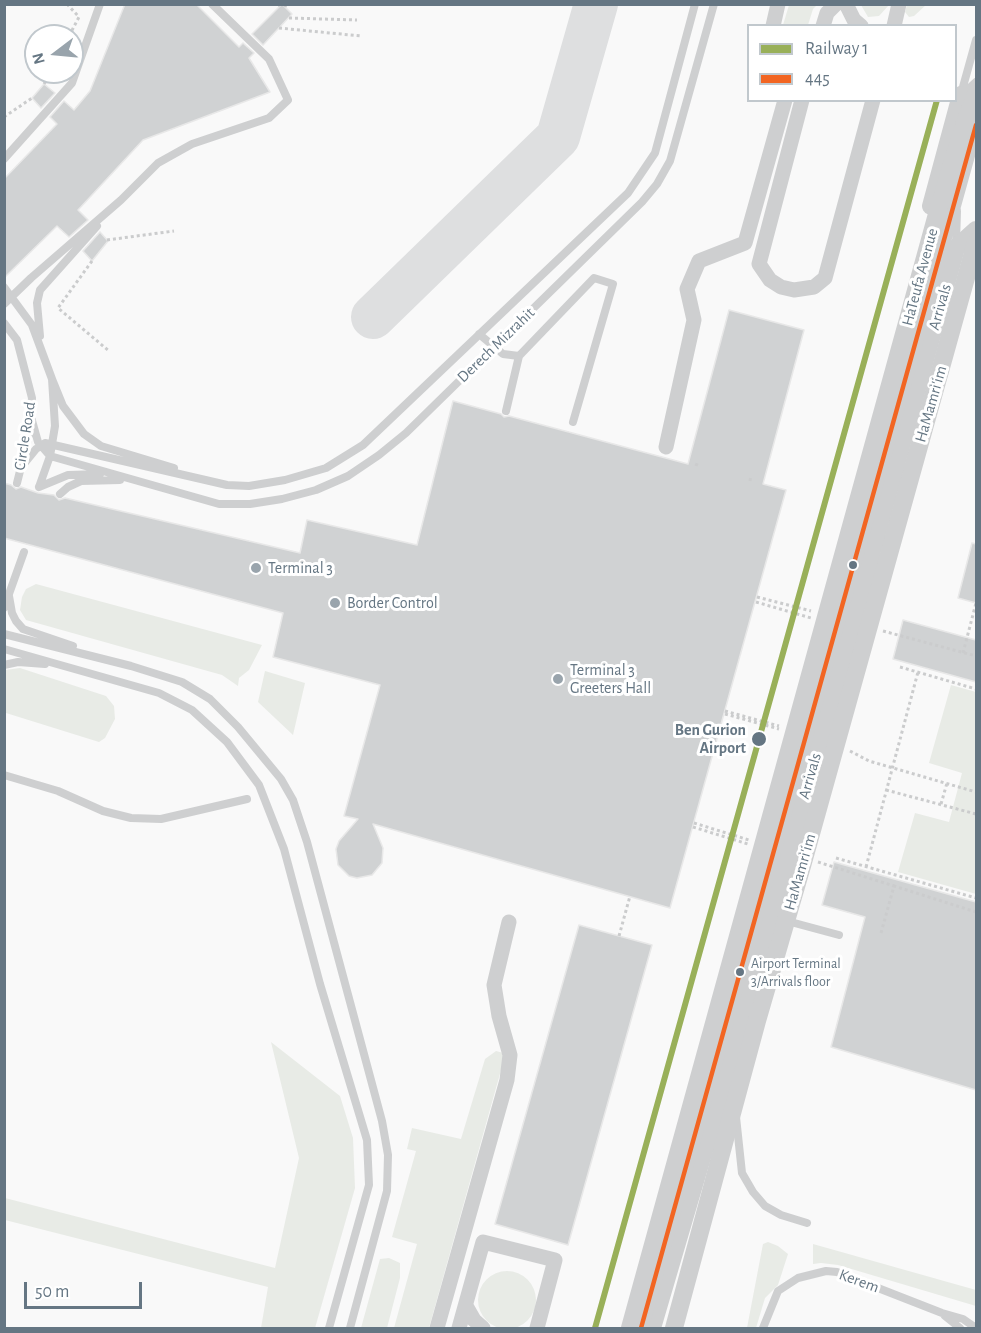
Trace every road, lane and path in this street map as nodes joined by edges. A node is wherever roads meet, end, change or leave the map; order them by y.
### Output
1 (67, 4) edge
2 (100, 4) edge
3 (212, 4) edge
4 (695, 4) edge
5 (714, 4) edge
6 (778, 4) edge
7 (837, 4) edge
8 (846, 4) edge
9 (896, 16) edge
10 (289, 18) dead end
11 (357, 20) dead end
12 (75, 24) edge
13 (773, 24) edge
14 (823, 24) edge
15 (859, 24) edge
16 (882, 24) edge
17 (279, 28) dead end
18 (361, 36) dead end
19 (976, 40) edge
20 (976, 82) edge
21 (969, 95) edge
22 (32, 98) dead end
23 (784, 102) edge
24 (801, 102) edge
25 (872, 102) edge
26 (4, 117) edge
27 (976, 125) edge
28 (4, 159) edge
29 (121, 200) junction
30 (976, 230) edge
31 (174, 231) dead end
32 (107, 240) dead end
33 (976, 242) edge
34 (956, 248) junction
35 (92, 261) dead end
36 (4, 287) edge
37 (12, 295) junction
38 (4, 304) edge
39 (4, 323) edge
40 (479, 334) junction
41 (493, 347) junction
42 (109, 351) dead end
43 (42, 352) junction
44 (519, 357) junction
45 (52, 379) junction
46 (506, 411) dead end
47 (31, 417) junction
48 (573, 422) dead end
49 (52, 444) junction
50 (40, 445) junction
51 (666, 447) dead end
52 (50, 456) junction
53 (698, 461) dead end
54 (23, 465) junction
55 (696, 466) dead end
56 (752, 476) dead end
57 (750, 481) dead end
58 (138, 482) junction
59 (18, 483) dead end
60 (227, 485) junction
61 (39, 488) joint
62 (60, 495) dead end
63 (24, 552) dead end
64 (9, 596) junction
65 (756, 602) dead end
66 (976, 603) edge
67 (4, 608) edge
68 (825, 621) junction
69 (4, 634) edge
70 (4, 649) edge
71 (963, 653) dead end
72 (4, 665) edge
73 (66, 666) junction
74 (131, 666) junction
75 (900, 667) dead end
76 (918, 672) junction
77 (976, 689) edge
78 (725, 711) dead end
79 (806, 733) junction
80 (869, 761) dead end
81 (892, 768) junction
82 (4, 775) edge
83 (947, 783) junction
84 (886, 790) junction
85 (976, 792) edge
86 (247, 799) dead end
87 (941, 804) junction
88 (976, 814) edge
89 (693, 827) dead end
90 (762, 849) junction
91 (836, 858) dead end
92 (866, 867) junction
93 (976, 890) edge
94 (630, 896) dead end
95 (976, 897) edge
96 (976, 912) edge
97 (771, 916) junction
98 (509, 922) dead end
99 (881, 933) dead end
100 (839, 935) dead end
101 (619, 936) dead end
102 (730, 1062) junction
103 (807, 1223) dead end
104 (466, 1305) junction
105 (942, 1313) junction
106 (976, 1326) edge
107 (535, 1327) edge
108 (329, 1329) edge
109 (350, 1329) edge
110 (437, 1329) edge
111 (459, 1329) edge
112 (483, 1329) edge
113 (630, 1329) edge
114 (636, 1329) edge
115 (642, 1329) edge
116 (652, 1329) edge
117 (674, 1329) edge
118 (763, 1329) edge
119 (960, 1329) edge

1 - 12 path
2 - 28 lane
3 - 29 lane
4 - 40 lane, Derech Mizrahit
5 - 41 lane, Derech Mizrahit
6 - 13 street
7 - 14 street
8 - 15 street
9 - 16 street
10 - 11 path
17 - 18 path
19 - 21 lane
20 - 21 lane
21 - 34 lane
21 - 68 street, HaTeufa Avenue, bridge
21 - 114 street
22 - 26 path
23 - 51 street
24 - 25 street
27 - 79 street, bridge
29 - 37 lane
29 - 43 lane
30 - 34 street
31 - 32 path
33 - 117 street, HaMamri'im, bridge
34 - 97 street, Arrivals
35 - 42 path
36 - 37 lane, Circle Road
37 - 38 lane
37 - 43 lane, Circle Road
39 - 47 lane, Circle Road
40 - 41 lane
40 - 60 lane, Derech Mizrahit
41 - 44 lane
41 - 58 lane, Derech Mizrahit
43 - 45 lane, Circle Road
44 - 46 lane
44 - 48 lane
45 - 49 lane, Circle Road
45 - 60 lane, Derech Mizrahit
47 - 50 lane
47 - 54 lane, Circle Road
49 - 50 lane, Derech Mizrahit
49 - 52 lane, Circle Road
49 - 60 lane, Derech Mizrahit
50 - 52 lane
50 - 54 lane
52 - 58 lane, Derech Mizrahit
52 - 61 lane, Circle Road
53 - 55 path
54 - 59 lane, Circle Road
56 - 57 path
58 - 61 lane, Derech Mizrahit
58 - 62 lane, Derech Mizrahit
63 - 64 lane
64 - 67 lane
64 - 74 lane
65 - 68 path, bridge
66 - 71 path
68 - 90 street, HaTeufa Avenue, bridge
69 - 74 lane
70 - 73 lane
72 - 73 lane
73 - 108 lane
74 - 109 lane
75 - 76 path
76 - 77 path
76 - 81 path
78 - 79 path, bridge
79 - 115 street, bridge
80 - 81 path
81 - 83 path
81 - 84 path
82 - 86 lane
83 - 85 path
83 - 87 path
84 - 87 path
84 - 92 path
87 - 88 path
89 - 90 path, bridge
90 - 113 street, HaTeufa Avenue, bridge
91 - 92 path
92 - 95 path
93 - 95 path
94 - 101 path
96 - 99 path
97 - 100 lane
97 - 102 street, Arrivals
98 - 110 street
102 - 103 lane
102 - 116 street, Arrivals
104 - 107 street
104 - 111 street
104 - 112 street
105 - 106 lane, Kerem
105 - 118 lane, Kerem
105 - 119 lane

